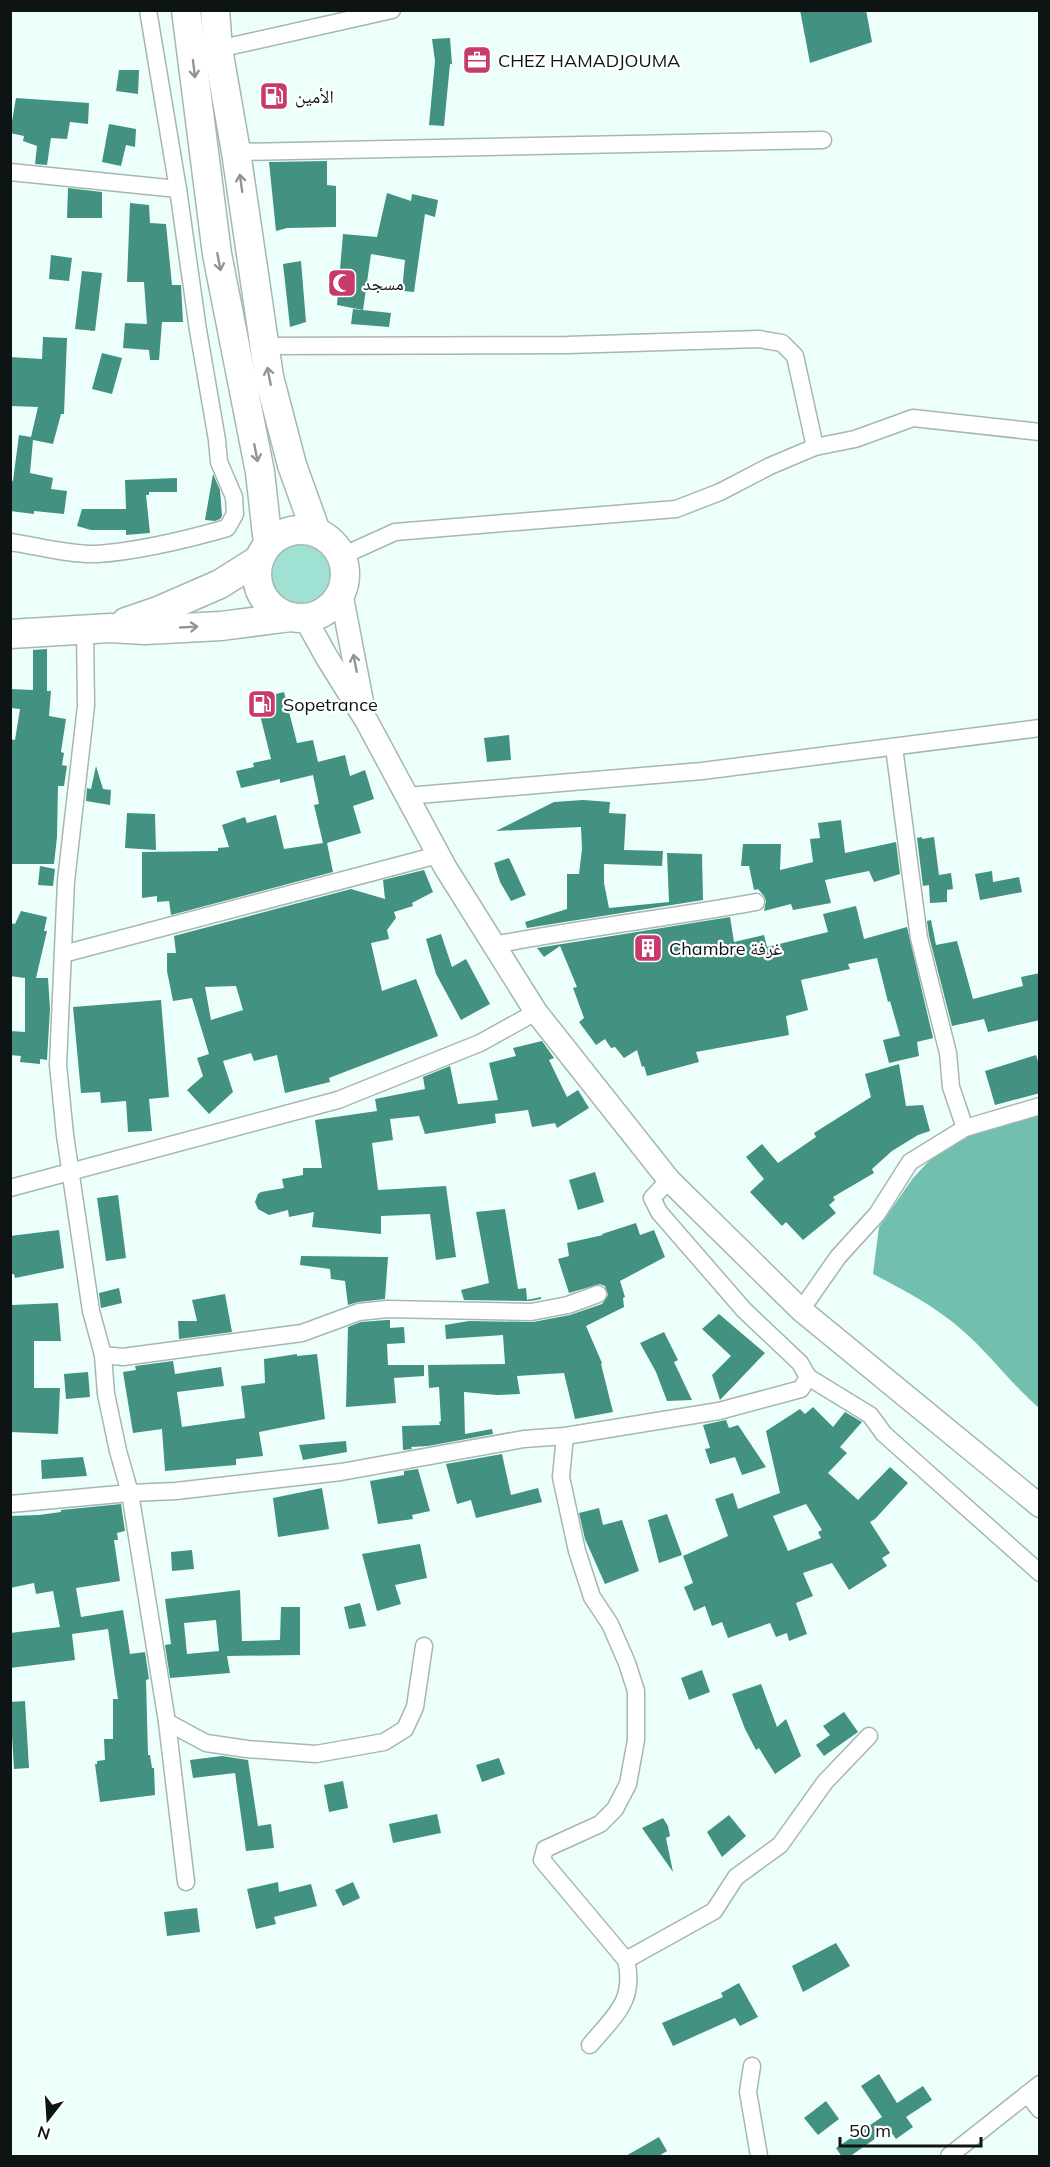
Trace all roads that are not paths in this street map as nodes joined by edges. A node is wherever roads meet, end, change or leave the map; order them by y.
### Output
1 (148, 10) edge
2 (186, 10) edge
3 (215, 10) edge
4 (392, 10) edge
5 (218, 49) junction
6 (824, 140) dead end
7 (236, 152) junction
8 (10, 172) edge
9 (178, 189) junction
10 (264, 346) junction
11 (1040, 432) edge
12 (815, 447) junction
13 (316, 532) junction
14 (10, 542) edge
15 (263, 552) junction
16 (342, 556) junction
17 (341, 592) junction
18 (298, 617) junction
19 (97, 629) junction
20 (10, 634) edge
21 (366, 720) junction
22 (1040, 728) edge
23 (894, 747) junction
24 (406, 796) junction
25 (438, 855) junction
26 (756, 902) dead end
27 (494, 945) junction
28 (63, 954) junction
29 (536, 1012) junction
30 (1040, 1106) edge
31 (965, 1128) junction
32 (70, 1172) junction
33 (669, 1180) junction
34 (10, 1188) edge
35 (598, 1294) dead end
36 (801, 1310) junction
37 (103, 1355) junction
38 (808, 1377) junction
39 (565, 1436) junction
40 (130, 1493) junction
41 (10, 1504) edge
42 (1040, 1506) edge
43 (1040, 1573) edge
44 (424, 1646) dead end
45 (167, 1722) junction
46 (869, 1736) dead end
47 (186, 1882) dead end
48 (626, 1960) junction
49 (590, 2045) dead end
50 (752, 2066) dead end
51 (1033, 2089) edge
52 (1040, 2110) edge
53 (759, 2157) edge
54 (949, 2157) edge

1 - 9 street
2 -> 15 highway
3 - 5 highway
4 - 5 street
5 - 7 highway
6 - 7 street
10 -> 7 highway
8 - 9 street
9 - 14 street
10 - 12 street
13 -> 10 highway
11 - 12 street
12 - 16 street
13 - 15 highway
13 - 16 highway
15 - 18 highway
15 - 19 highway
16 - 17 highway
17 - 18 highway
21 -> 17 main road
19 -> 18 highway
18 - 21 main road
19 - 20 highway
19 - 28 street
21 - 24 main road
22 - 23 street
23 - 24 street
23 - 31 street
24 - 25 main road
25 - 27 main road
25 - 28 street
26 - 27 street
27 - 29 main road
28 - 32 street
29 - 32 street
29 - 33 main road
30 - 31 street
31 - 36 street
32 - 34 street
32 - 37 street
33 - 36 main road
33 - 38 street
35 - 37 street
36 - 42 main road
37 - 40 street
38 - 39 street
38 - 43 street
39 - 40 street
39 - 48 street
40 - 41 street
40 - 45 street
44 - 45 street
45 - 47 street
46 - 48 street
48 - 49 street
50 - 53 street
51 - 52 street
51 - 54 street

